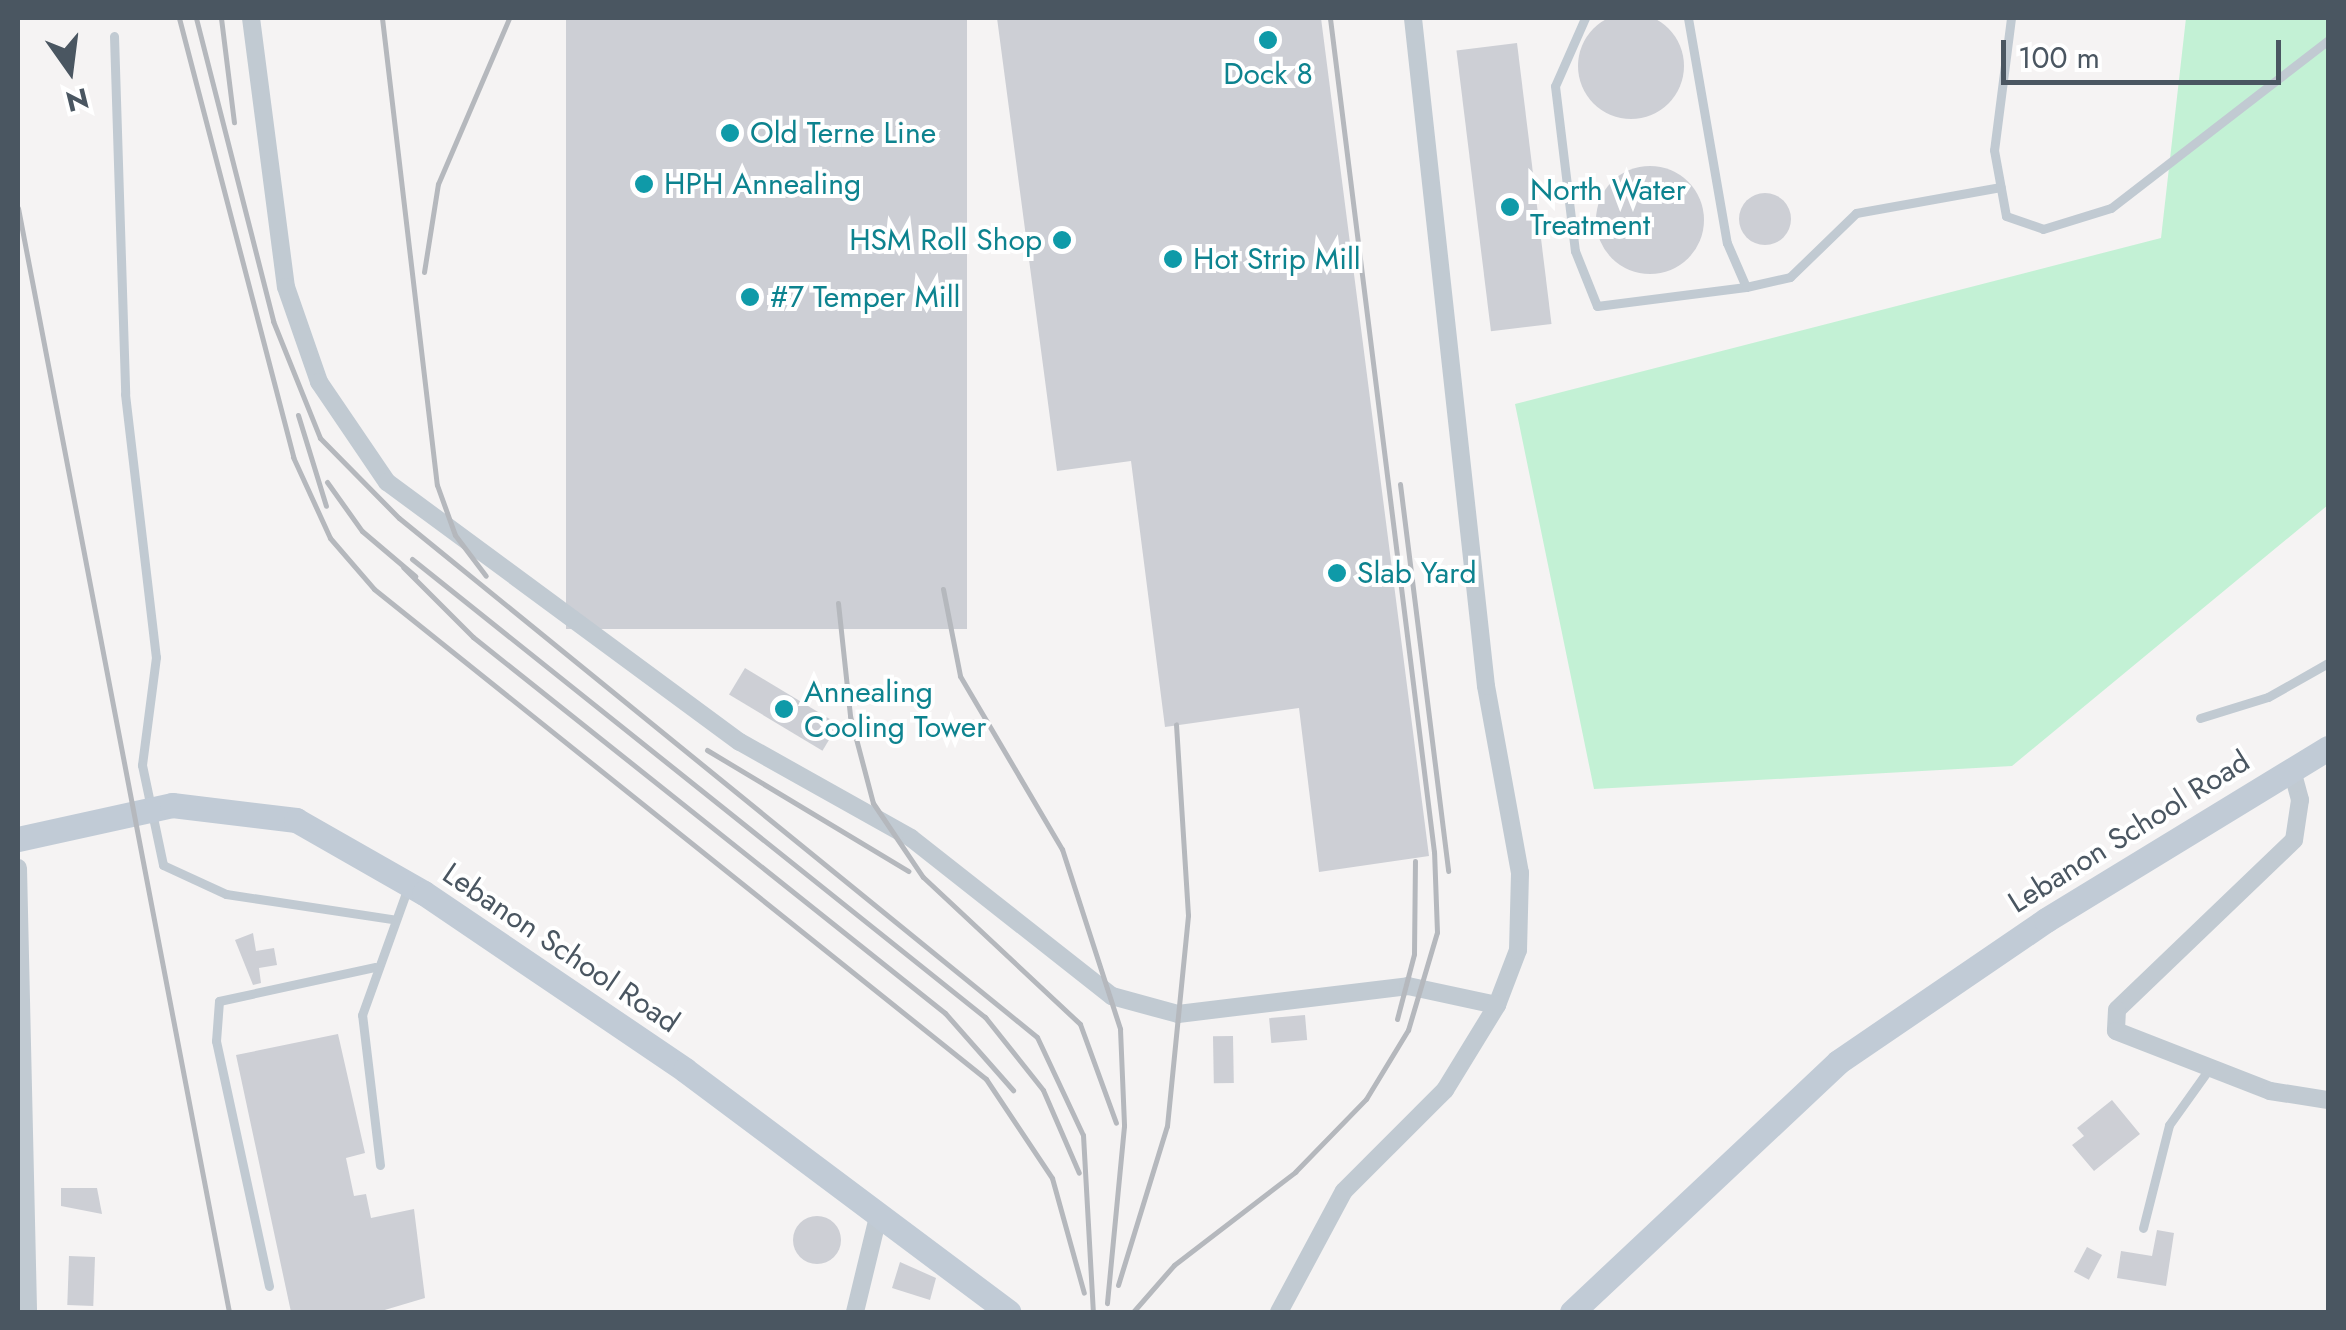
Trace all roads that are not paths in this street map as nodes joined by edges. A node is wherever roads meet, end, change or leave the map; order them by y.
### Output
1 (251, 18) edge
2 (1413, 18) edge
3 (1584, 18) edge
4 (1688, 18) edge
5 (2011, 18) edge
6 (114, 36) dead end
7 (2328, 40) edge
8 (2001, 186) junction
9 (1746, 287) junction
10 (2328, 662) edge
11 (2200, 718) dead end
12 (2328, 748) edge
13 (2292, 770) junction
14 (18, 838) edge
15 (18, 868) edge
16 (409, 885) junction
17 (392, 919) junction
18 (376, 967) junction
19 (1498, 1006) junction
20 (2209, 1070) junction
21 (2328, 1100) edge
22 (23, 1125) edge
23 (380, 1165) dead end
24 (880, 1214) junction
25 (2144, 1228) dead end
26 (1299, 1269) junction
27 (269, 1286) dead end
28 (997, 1308) edge
29 (28, 1312) edge
30 (855, 1312) edge
31 (1279, 1312) edge
32 (1294, 1312) edge
33 (1572, 1312) edge

1 - 19 street
2 - 19 street
3 - 9 lane
4 - 9 lane
5 - 8 lane
6 - 17 lane
7 - 8 lane
8 - 9 lane
10 - 11 lane
12 - 13 street
13 - 20 street, Lebanon School Road
13 - 33 street, Lebanon School Road
14 - 16 street, Lebanon School Road
15 - 22 street
16 - 17 lane
16 - 24 street, Lebanon School Road
17 - 18 lane
18 - 23 lane
18 - 27 lane
19 - 26 street
20 - 21 street, Lebanon School Road
20 - 25 lane
22 - 29 street
24 - 28 street, Lebanon School Road
24 - 30 street
26 - 31 street
26 - 32 street

